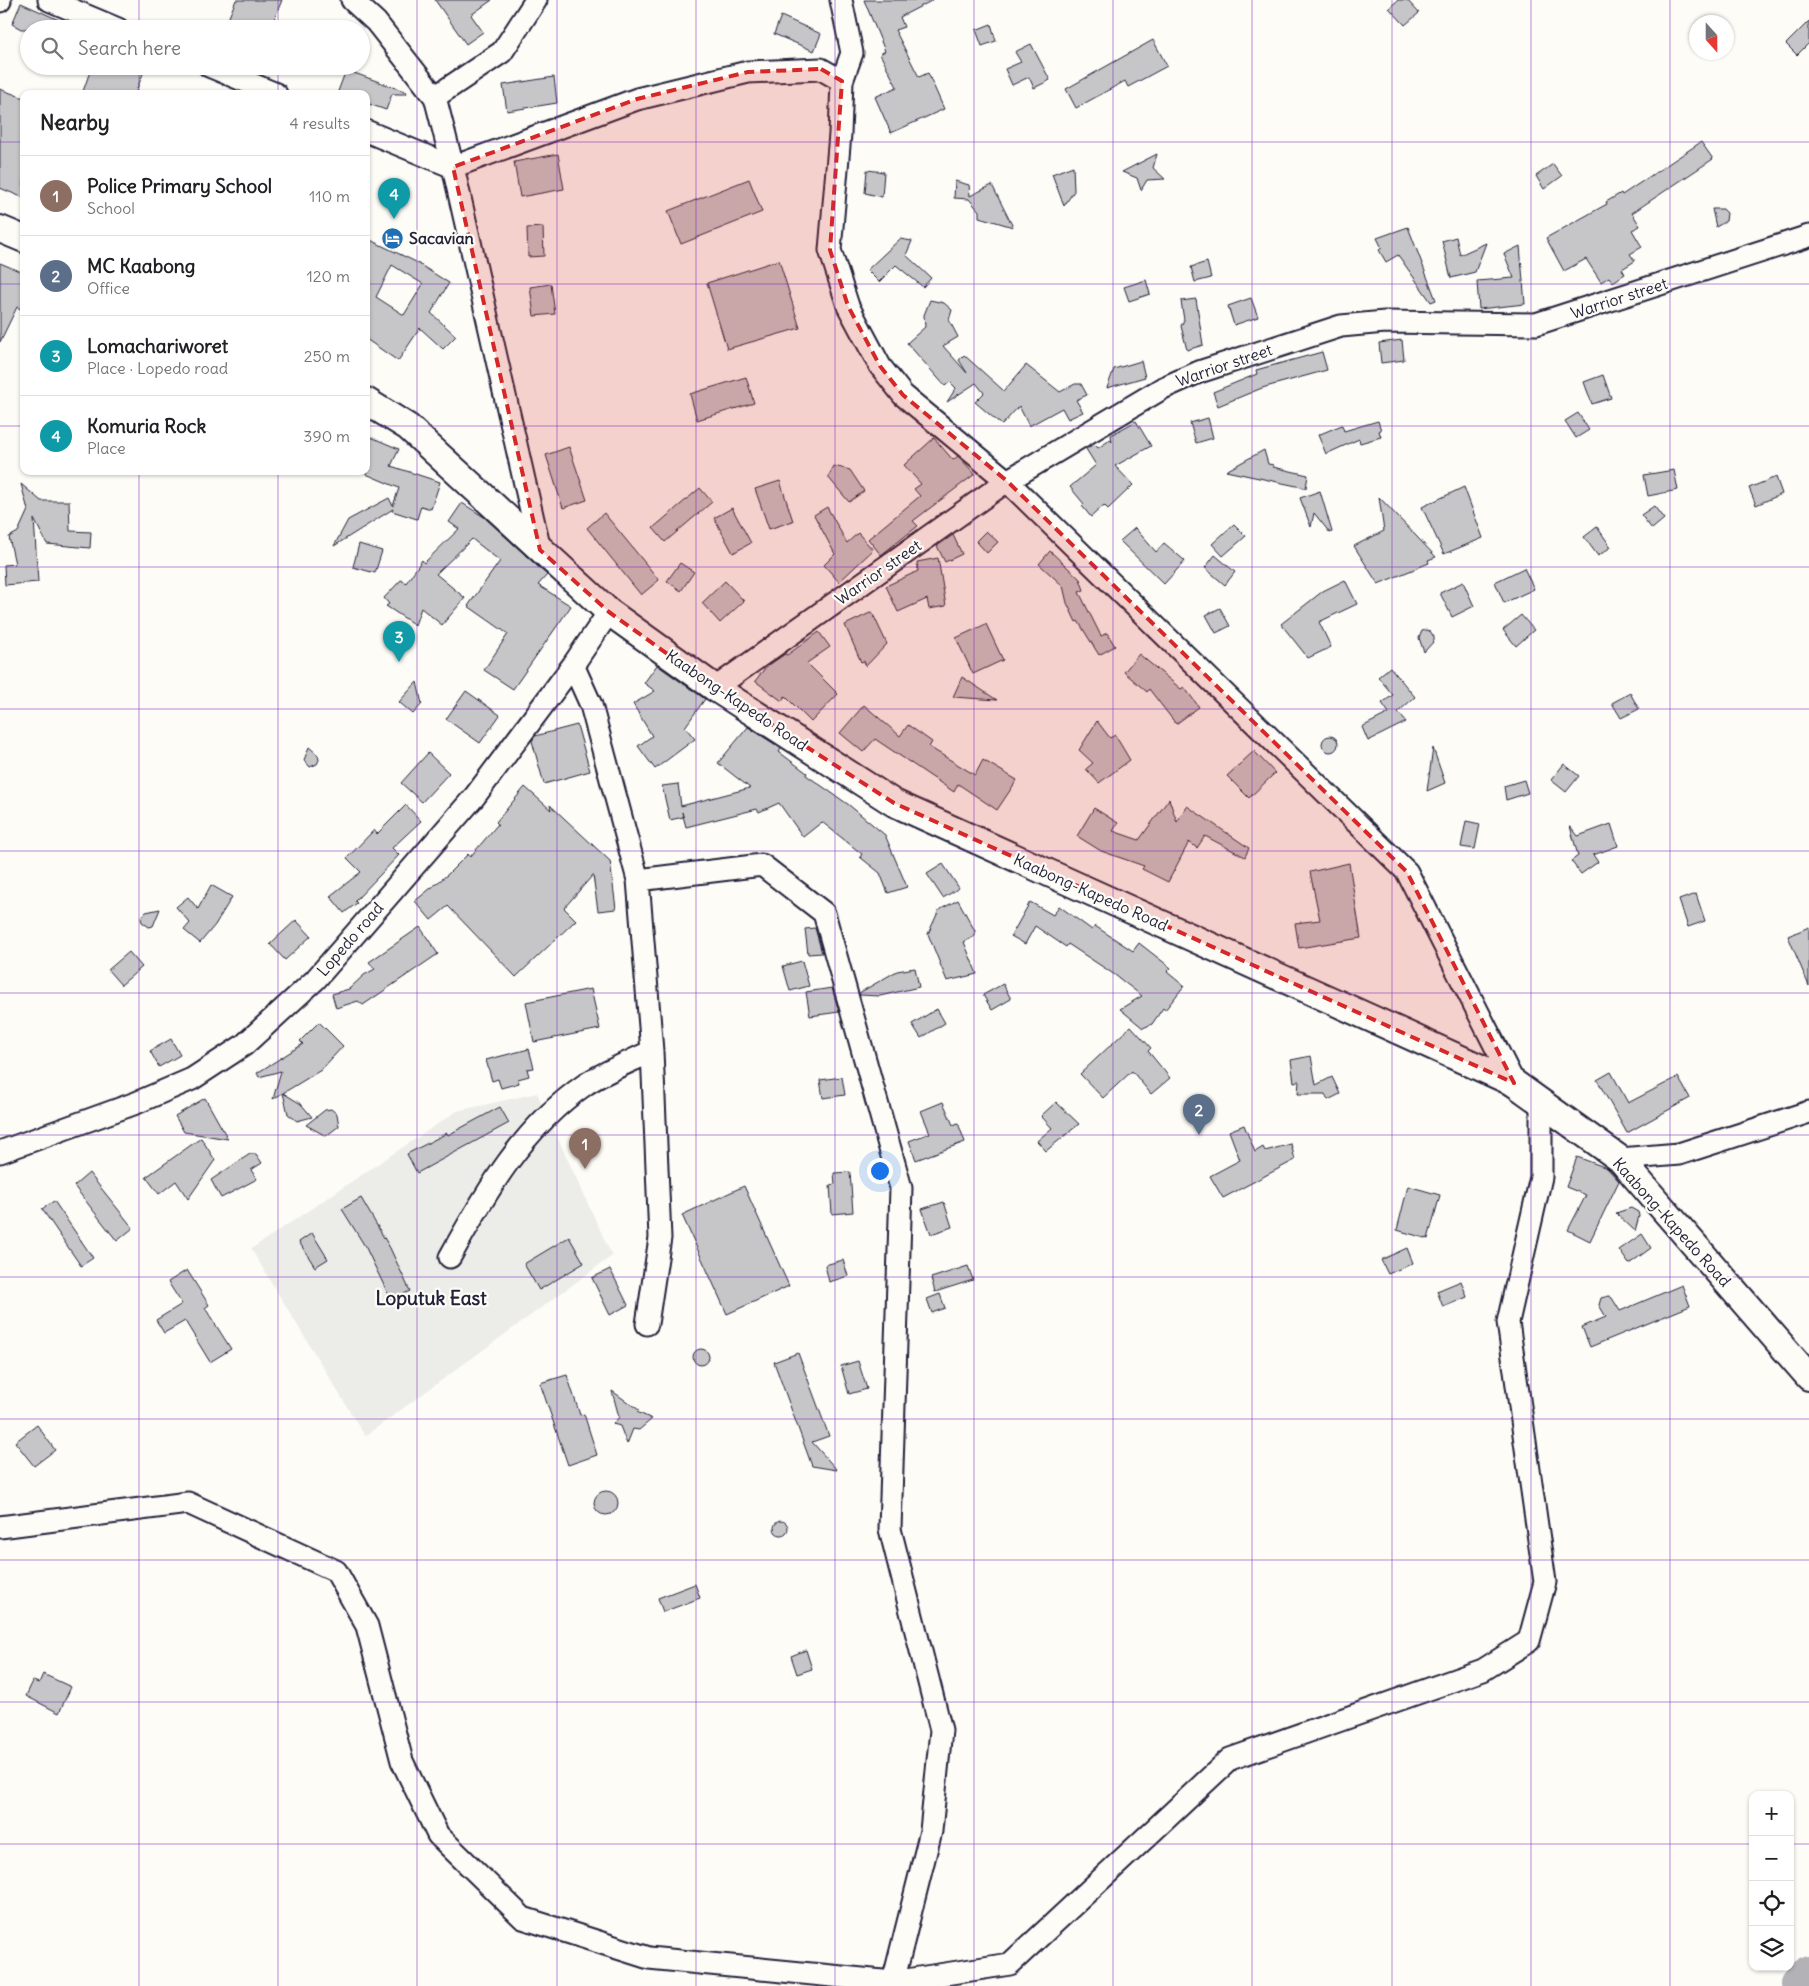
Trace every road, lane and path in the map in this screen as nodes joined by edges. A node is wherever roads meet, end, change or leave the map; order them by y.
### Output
1 (48, 0) edge
2 (352, 0) edge
3 (536, 0) edge
4 (841, 0) edge
5 (96, 20) edge
6 (231, 75) edge
7 (842, 81) junction
8 (266, 90) edge
9 (435, 97) junction
10 (370, 133) edge
11 (454, 167) junction
12 (0, 229) edge
13 (1809, 236) edge
14 (20, 237) edge
15 (370, 403) edge
16 (1008, 481) junction
17 (540, 550) junction
18 (609, 612) junction
19 (573, 665) junction
20 (715, 688) junction
21 (638, 880) junction
22 (652, 1051) junction
23 (1514, 1083) junction
24 (1541, 1104) junction
25 (1809, 1112) edge
26 (0, 1152) edge
27 (1620, 1159) junction
28 (450, 1257) dead end
29 (647, 1324) dead end
30 (1809, 1377) edge
31 (0, 1527) edge
32 (893, 1982) junction

1 - 5 street
2 - 9 street
3 - 9 street
4 - 7 street
6 - 8 street
7 - 11 street
7 - 16 street
9 - 11 street
10 - 11 street
11 - 17 street
12 - 14 main road
13 - 16 street, Warrior street
15 - 17 main road, Kaabong-Kapedo Road
16 - 20 street, Warrior street
16 - 23 street
17 - 18 main road, Kaabong-Kapedo Road
18 - 19 street, Lopedo road
18 - 20 main road, Kaabong-Kapedo Road
19 - 21 street
19 - 26 street, Lopedo road
20 - 23 main road, Kaabong-Kapedo Road
21 - 22 street
21 - 32 street
22 - 28 street
22 - 29 street
23 - 24 main road, Kaabong-Kapedo Road
24 - 27 main road, Kaabong-Kapedo Road
24 - 32 street
25 - 27 street
27 - 30 main road, Kaabong-Kapedo Road
31 - 32 street

